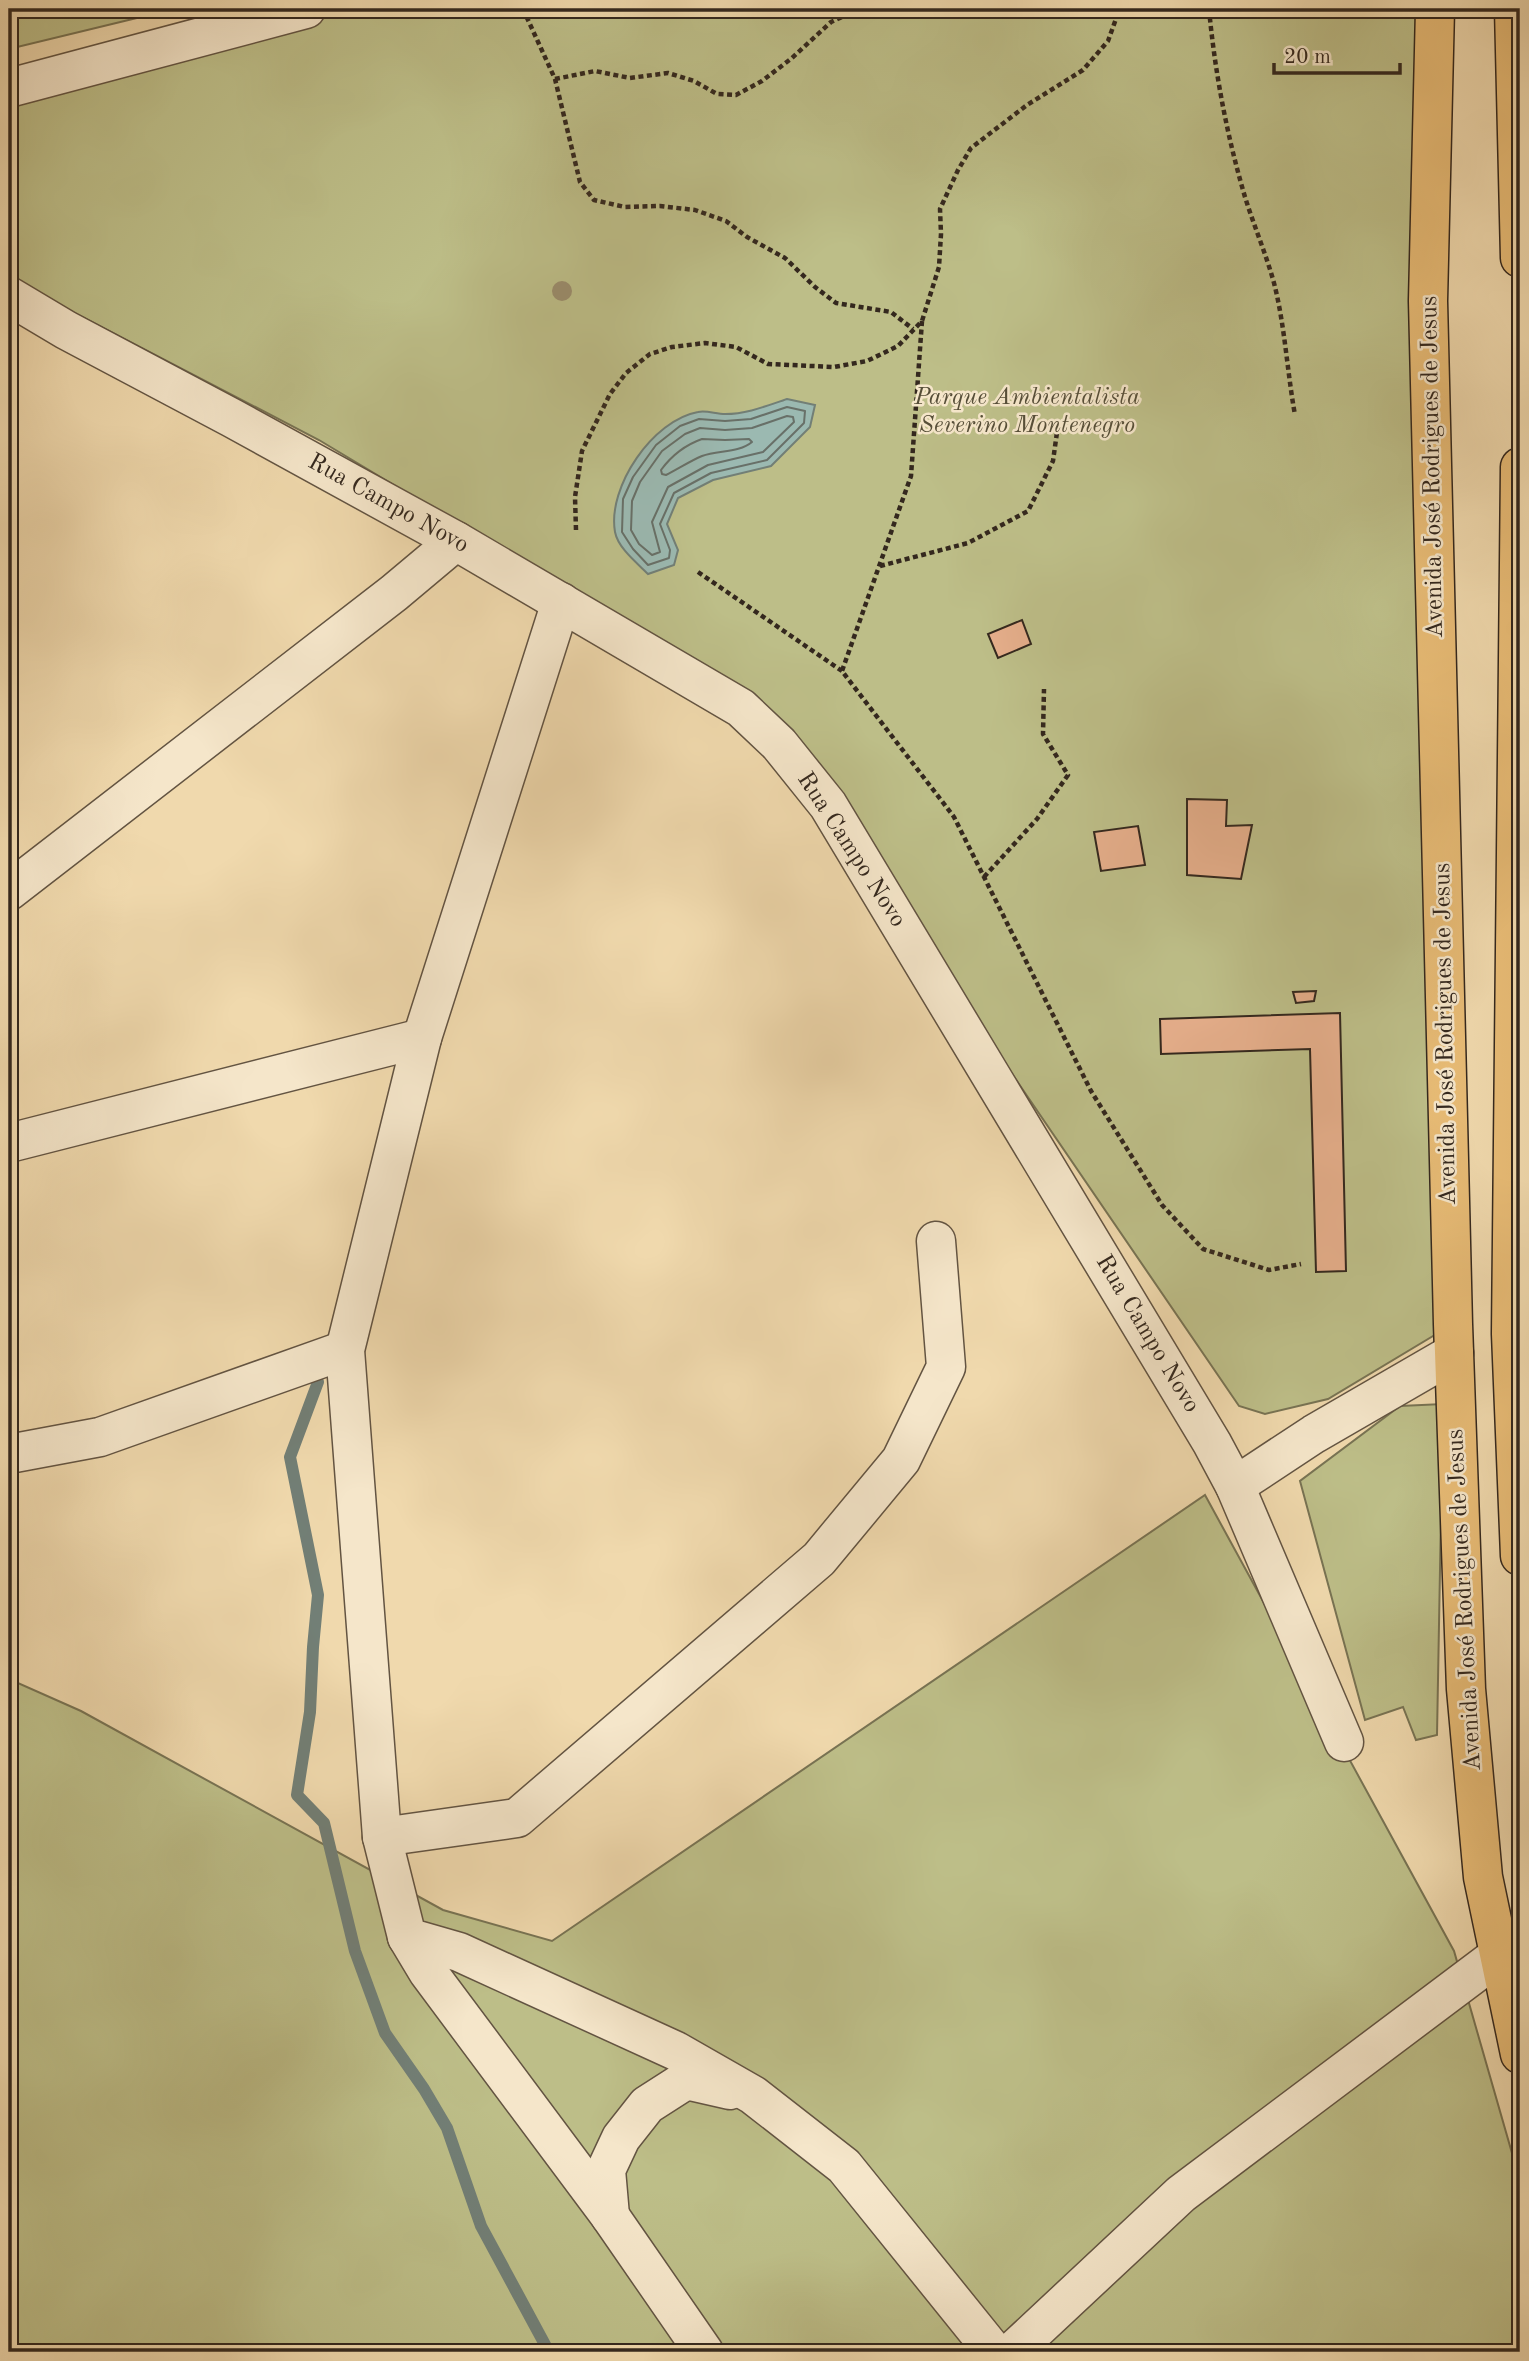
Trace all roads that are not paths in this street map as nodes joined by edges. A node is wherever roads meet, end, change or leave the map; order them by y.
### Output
1 (306, 9) edge
2 (1435, 9) edge
3 (1514, 9) edge
4 (9, 88) edge
5 (1520, 258) edge
6 (9, 296) edge
7 (1520, 467) edge
8 (456, 541) junction
9 (561, 602) junction
10 (9, 891) edge
11 (422, 1038) junction
12 (9, 1143) edge
13 (936, 1241) dead end
14 (345, 1350) junction
15 (1454, 1353) junction
16 (9, 1454) edge
17 (1235, 1486) junction
18 (1520, 1556) edge
19 (1344, 1741) dead end
20 (382, 1837) junction
21 (407, 1937) junction
22 (1499, 1955) junction
23 (1520, 2054) edge
24 (753, 2095) junction
25 (610, 2216) junction
26 (704, 2352) edge
27 (994, 2352) edge
28 (1012, 2352) edge

1 - 4 street
2 - 15 main road, Avenida José Rodrigues de Jesus
3 - 5 main road
6 - 8 street, Rua Campo Novo
7 - 18 main road
8 - 9 street, Rua Campo Novo
8 - 10 street
9 - 11 street
9 - 17 street, Rua Campo Novo
11 - 12 street
11 - 14 street
13 - 20 street
14 - 16 street
14 - 20 street
15 - 17 street
15 - 22 main road, Avenida José Rodrigues de Jesus
17 - 19 street, Rua Campo Novo
20 - 21 street
21 - 24 street
21 - 25 street
22 - 23 main road, Avenida José Rodrigues de Jesus
22 - 28 street
24 - 25 street
24 - 27 street
25 - 26 street

